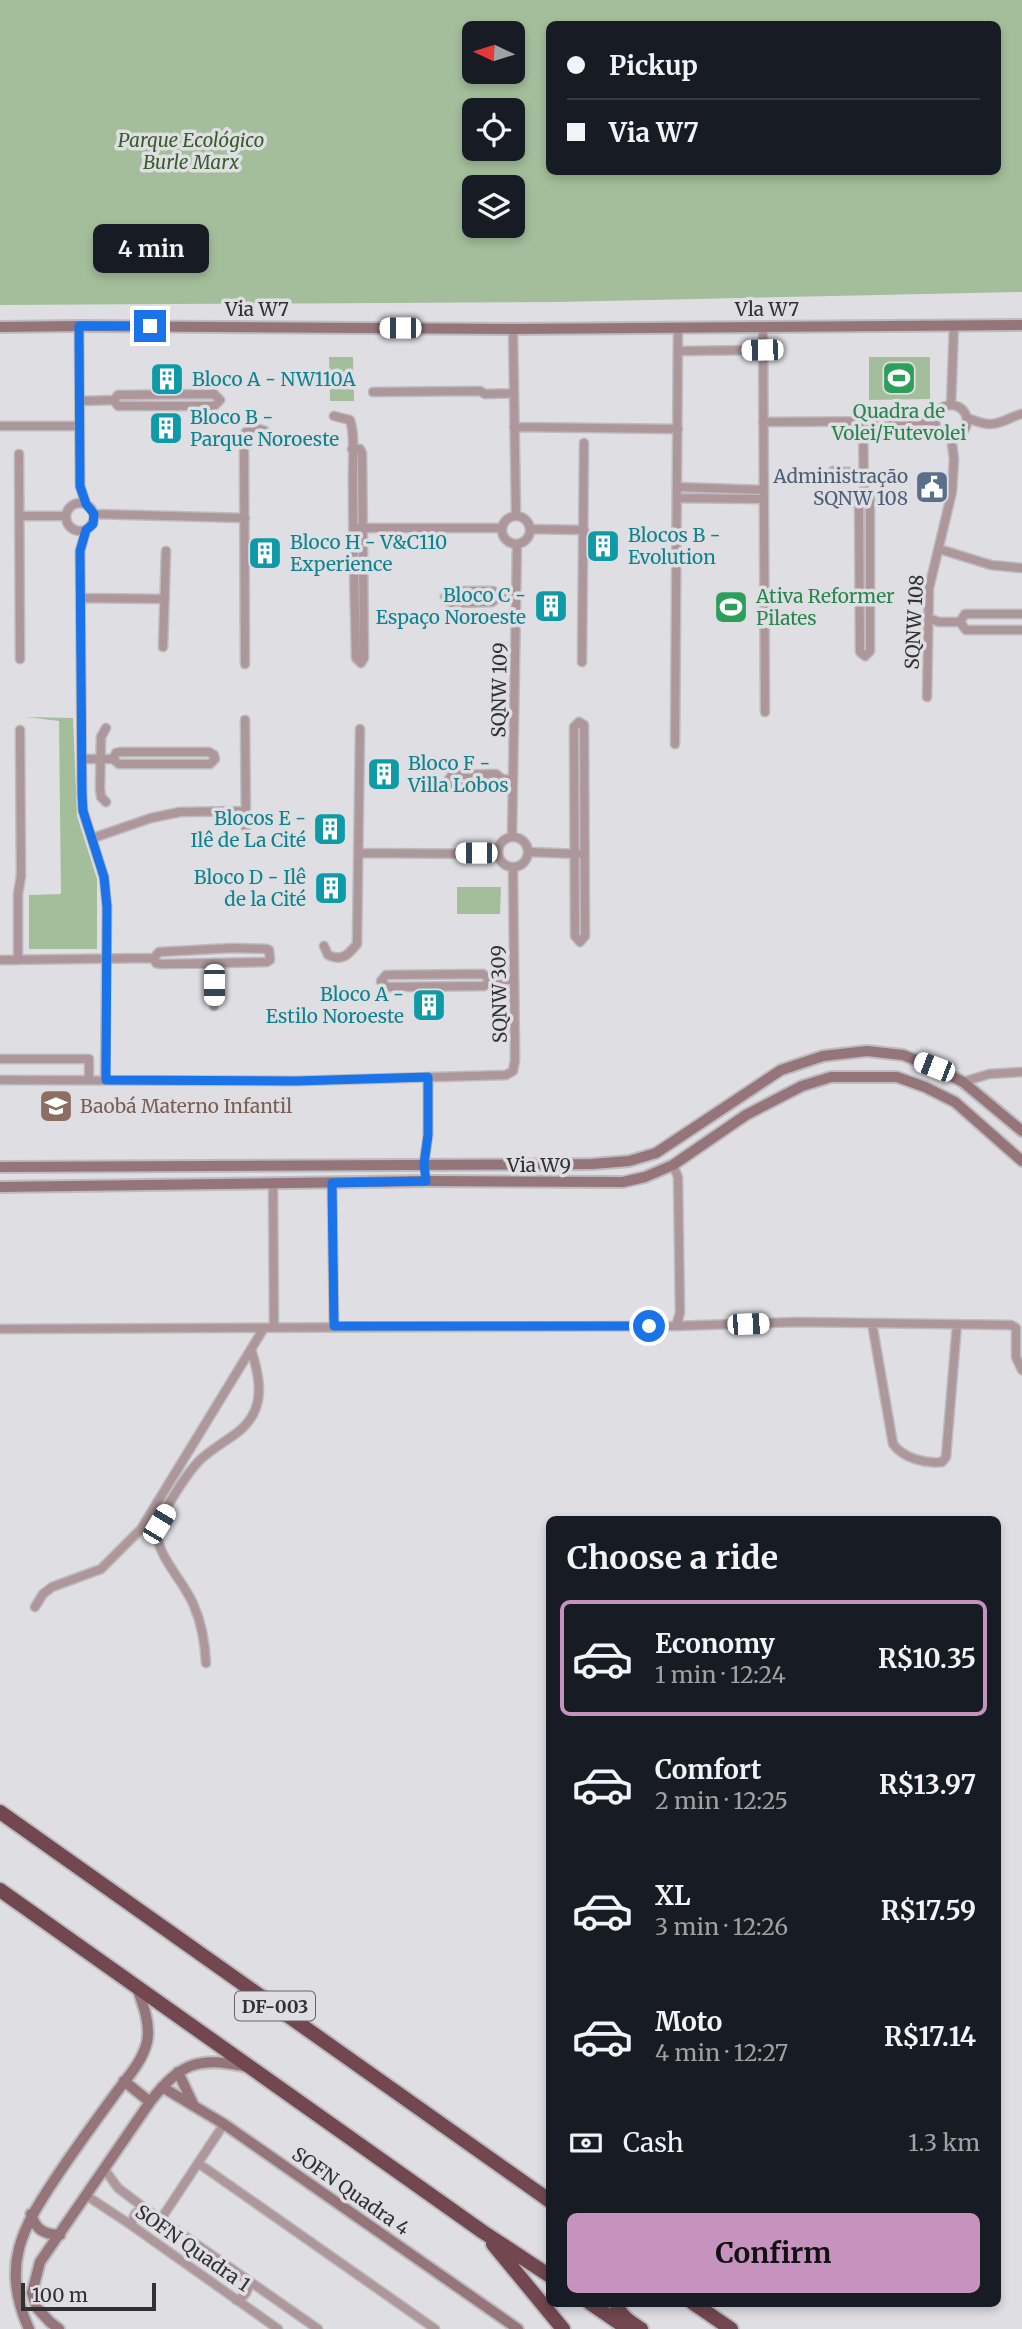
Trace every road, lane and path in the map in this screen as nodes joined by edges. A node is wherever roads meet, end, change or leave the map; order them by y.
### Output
1 (954, 325) junction
2 (1022, 325) edge
3 (79, 326) junction
4 (0, 327) edge
5 (678, 327) junction
6 (763, 327) junction
7 (513, 329) junction
8 (762, 350) junction
9 (679, 351) junction
10 (373, 392) dead end
11 (514, 393) junction
12 (114, 400) junction
13 (81, 401) junction
14 (951, 405) junction
15 (1022, 414) edge
16 (334, 416) dead end
17 (967, 418) junction
18 (863, 421) junction
19 (935, 421) junction
20 (763, 422) junction
21 (0, 426) edge
22 (80, 426) junction
23 (514, 427) junction
24 (678, 429) junction
25 (951, 437) junction
26 (267, 442) dead end
27 (584, 443) dead end
28 (19, 454) dead end
29 (833, 471) dead end
30 (862, 473) junction
31 (886, 480) dead end
32 (80, 486) junction
33 (677, 487) junction
34 (763, 494) junction
35 (863, 497) junction
36 (677, 498) junction
37 (86, 504) junction
38 (71, 506) junction
39 (94, 514) junction
40 (516, 515) junction
41 (20, 516) junction
42 (245, 519) junction
43 (67, 521) junction
44 (357, 528) junction
45 (502, 528) junction
46 (530, 529) junction
47 (86, 530) junction
48 (584, 530) junction
49 (517, 544) junction
50 (939, 549) junction
51 (80, 551) junction
52 (166, 551) dead end
53 (1022, 568) edge
54 (516, 596) junction
55 (498, 597) junction
56 (82, 598) junction
57 (165, 599) junction
58 (1022, 614) edge
59 (928, 618) junction
60 (960, 622) junction
61 (1022, 630) edge
62 (163, 647) dead end
63 (20, 659) dead end
64 (582, 662) dead end
65 (245, 664) dead end
66 (927, 697) dead end
67 (765, 712) dead end
68 (245, 720) dead end
69 (106, 728) dead end
70 (359, 729) dead end
71 (20, 730) dead end
72 (675, 744) dead end
73 (82, 759) junction
74 (100, 759) junction
75 (113, 759) junction
76 (502, 779) junction
77 (512, 780) junction
78 (106, 802) dead end
79 (246, 811) junction
80 (246, 828) dead end
81 (512, 837) junction
82 (93, 838) junction
83 (528, 852) junction
84 (358, 853) junction
85 (498, 853) junction
86 (574, 854) junction
87 (584, 854) junction
88 (513, 868) junction
89 (324, 946) dead end
90 (106, 958) junction
91 (154, 958) junction
92 (0, 960) edge
93 (18, 960) junction
94 (214, 964) junction
95 (490, 980) junction
96 (514, 980) junction
97 (214, 1006) dead end
98 (0, 1059) edge
99 (1022, 1072) edge
100 (428, 1077) junction
101 (89, 1079) junction
102 (0, 1080) edge
103 (106, 1080) junction
104 (963, 1082) junction
105 (1022, 1131) edge
106 (1022, 1161) edge
107 (424, 1164) junction
108 (673, 1165) junction
109 (0, 1167) edge
110 (426, 1181) junction
111 (332, 1183) junction
112 (273, 1184) junction
113 (0, 1187) edge
114 (872, 1323) junction
115 (957, 1324) junction
116 (334, 1326) junction
117 (676, 1326) junction
118 (269, 1327) junction
119 (0, 1329) edge
120 (251, 1349) junction
121 (1022, 1370) edge
122 (35, 1607) dead end
123 (206, 1663) dead end
124 (0, 1812) edge
125 (0, 1890) edge
126 (136, 1985) junction
127 (252, 2068) junction
128 (178, 2073) junction
129 (124, 2081) junction
130 (162, 2087) junction
131 (150, 2102) junction
132 (192, 2104) junction
133 (224, 2124) junction
134 (198, 2163) junction
135 (105, 2170) junction
136 (87, 2196) junction
137 (546, 2198) edge
138 (143, 2207) junction
139 (31, 2214) junction
140 (161, 2219) junction
141 (131, 2225) junction
142 (483, 2232) junction
143 (60, 2235) junction
144 (546, 2273) edge
145 (249, 2281) junction
146 (236, 2300) junction
147 (596, 2307) edge
148 (618, 2307) edge
149 (699, 2307) edge
150 (304, 2325) edge
151 (29, 2329) edge
152 (59, 2329) edge
153 (278, 2329) edge
154 (318, 2329) edge
155 (435, 2329) edge
156 (518, 2329) edge
157 (563, 2329) edge
158 (628, 2329) edge
159 (641, 2329) edge
160 (731, 2329) edge

1 - 2 street, Vla W7
1 - 6 street, Vla W7
1 - 14 street
3 - 4 street, Via W7
3 - 7 street, Via W7
3 - 13 street
5 - 6 street, Vla W7
5 - 7 street, Vla W7
5 - 9 street
6 - 8 street
7 - 11 street
8 - 9 street
8 - 20 street
9 - 24 street
10 - 11 street
11 - 23 street
12 - 12 street
12 - 13 street
13 - 22 street
14 - 17 street
14 - 19 street
15 - 17 street
16 - 44 street
17 - 25 street
18 - 19 street
18 - 20 street
18 - 30 street
19 - 25 street
20 - 34 street
21 - 22 street
22 - 32 street
23 - 24 street
23 - 40 street
24 - 33 street
25 - 50 street, SQNW 108
26 - 42 street
27 - 48 street
28 - 41 street
29 - 30 street
30 - 31 street
30 - 35 street
32 - 37 street
32 - 38 street
33 - 34 street
33 - 36 street
34 - 36 street
34 - 67 street
35 - 35 street
36 - 72 street
37 - 38 street
37 - 39 street
38 - 43 street
39 - 42 street
39 - 47 street
40 - 45 street
40 - 46 street
41 - 43 street
41 - 63 street
42 - 65 street
43 - 47 street
43 - 51 street
44 - 44 street
44 - 45 street
45 - 49 street
46 - 48 street
46 - 49 street
47 - 51 street
48 - 64 street
49 - 54 street, SQNW 109
50 - 53 street, SQNW 108
50 - 59 street, SQNW 108
51 - 56 street
52 - 57 street
54 - 55 street
54 - 77 street, SQNW 109
55 - 55 street
56 - 57 street
56 - 73 street
57 - 62 street
58 - 60 street
59 - 60 street
59 - 66 street, SQNW 108
60 - 61 street
68 - 79 street
69 - 74 street
70 - 84 street
71 - 93 street
73 - 74 street
73 - 82 street
74 - 75 street
74 - 78 street
75 - 75 street
76 - 76 street
76 - 77 street
77 - 81 street, SQNW 109
79 - 80 street
79 - 82 street
81 - 83 street
81 - 85 street
82 - 90 street
83 - 86 street
83 - 88 street
84 - 85 street
84 - 89 street
85 - 88 street
86 - 87 street
86 - 87 street
86 - 87 street
88 - 96 street, SQNW 309
90 - 91 street
90 - 93 street
90 - 103 street
91 - 94 street
91 - 94 street
92 - 93 street
94 - 97 street
95 - 95 street
95 - 96 street
96 - 100 street, SQNW 309
98 - 101 street
99 - 104 street
100 - 103 street, SQNW 309
100 - 107 street
101 - 102 street, SQNW 309
101 - 103 street, SQNW 309
104 - 105 street, Via W9
104 - 107 street, Via W9
106 - 108 street, Via W9
107 - 109 street, Via W9
107 - 110 street
108 - 110 street, Via W9
108 - 117 street
110 - 111 street, Via W9
111 - 112 street, Via W9
111 - 116 street
112 - 113 street, Via W9
112 - 118 street
114 - 115 street
114 - 115 street
114 - 117 street
115 - 121 street
116 - 117 street
116 - 118 street
118 - 119 street
118 - 120 street
120 - 122 street
120 - 123 street
124 - 137 highway, DF-003
125 - 126 highway, DF-003
126 - 127 highway, DF-003
126 - 129 street
127 - 128 street
127 - 142 highway, DF-003
128 - 130 street
128 - 132 street
129 - 131 street
129 - 139 street
130 - 131 street
130 - 132 street, SOFN Quadra 4
131 - 135 street
132 - 133 street, SOFN Quadra 4
133 - 134 street
133 - 156 street, SOFN Quadra 4
134 - 140 street
134 - 155 street
135 - 136 street
135 - 138 street
136 - 141 street, SOFN Quadra 1
136 - 143 street
138 - 140 street
138 - 141 street
139 - 143 street
139 - 151 street
140 - 145 street
141 - 146 street, SOFN Quadra 1
142 - 144 highway, DF-003
142 - 157 highway
143 - 152 street
145 - 146 street
145 - 150 street
146 - 153 street, SOFN Quadra 1
147 - 158 highway
148 - 159 highway
149 - 160 highway
150 - 154 street

